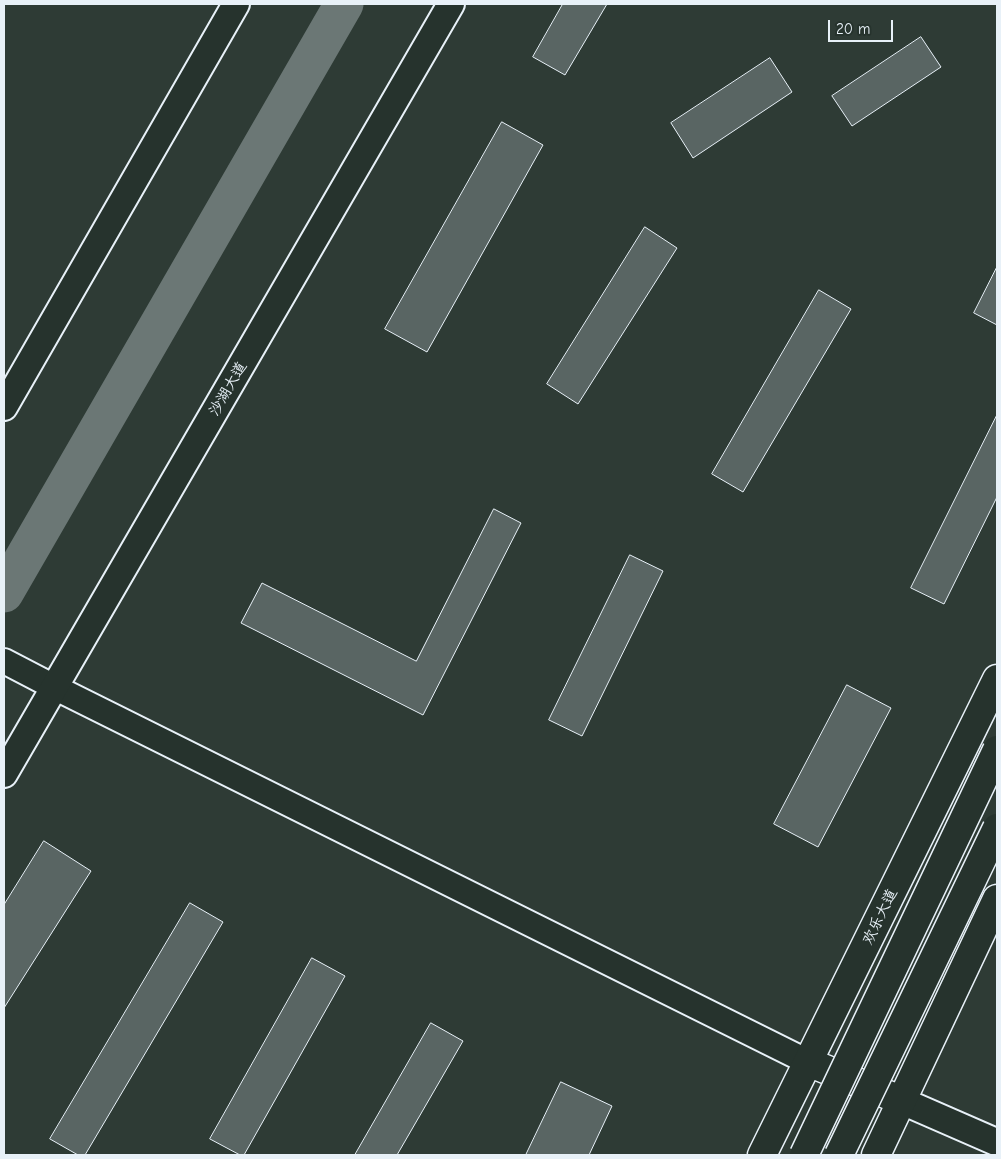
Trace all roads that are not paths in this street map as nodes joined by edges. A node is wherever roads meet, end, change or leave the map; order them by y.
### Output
1 (236, 4) edge
2 (451, 4) edge
3 (4, 407) edge
4 (13, 666) edge
5 (997, 679) edge
6 (54, 687) junction
7 (997, 750) edge
8 (4, 774) edge
9 (997, 828) edge
10 (997, 899) edge
11 (808, 1062) junction
12 (902, 1101) junction
13 (995, 1145) edge
14 (762, 1155) edge
15 (804, 1155) edge
16 (839, 1155) edge
17 (876, 1155) edge

1 - 3 main road
2 - 6 main road, 沙湖大道
4 - 6 street
5 - 11 main road, 欢乐大道
6 - 8 main road, 沙湖大道
6 - 11 street
7 - 15 main road, bridge
9 - 16 main road, bridge
10 - 12 main road
11 - 12 main road
11 - 14 main road, 欢乐大道
12 - 13 main road
12 - 17 main road

